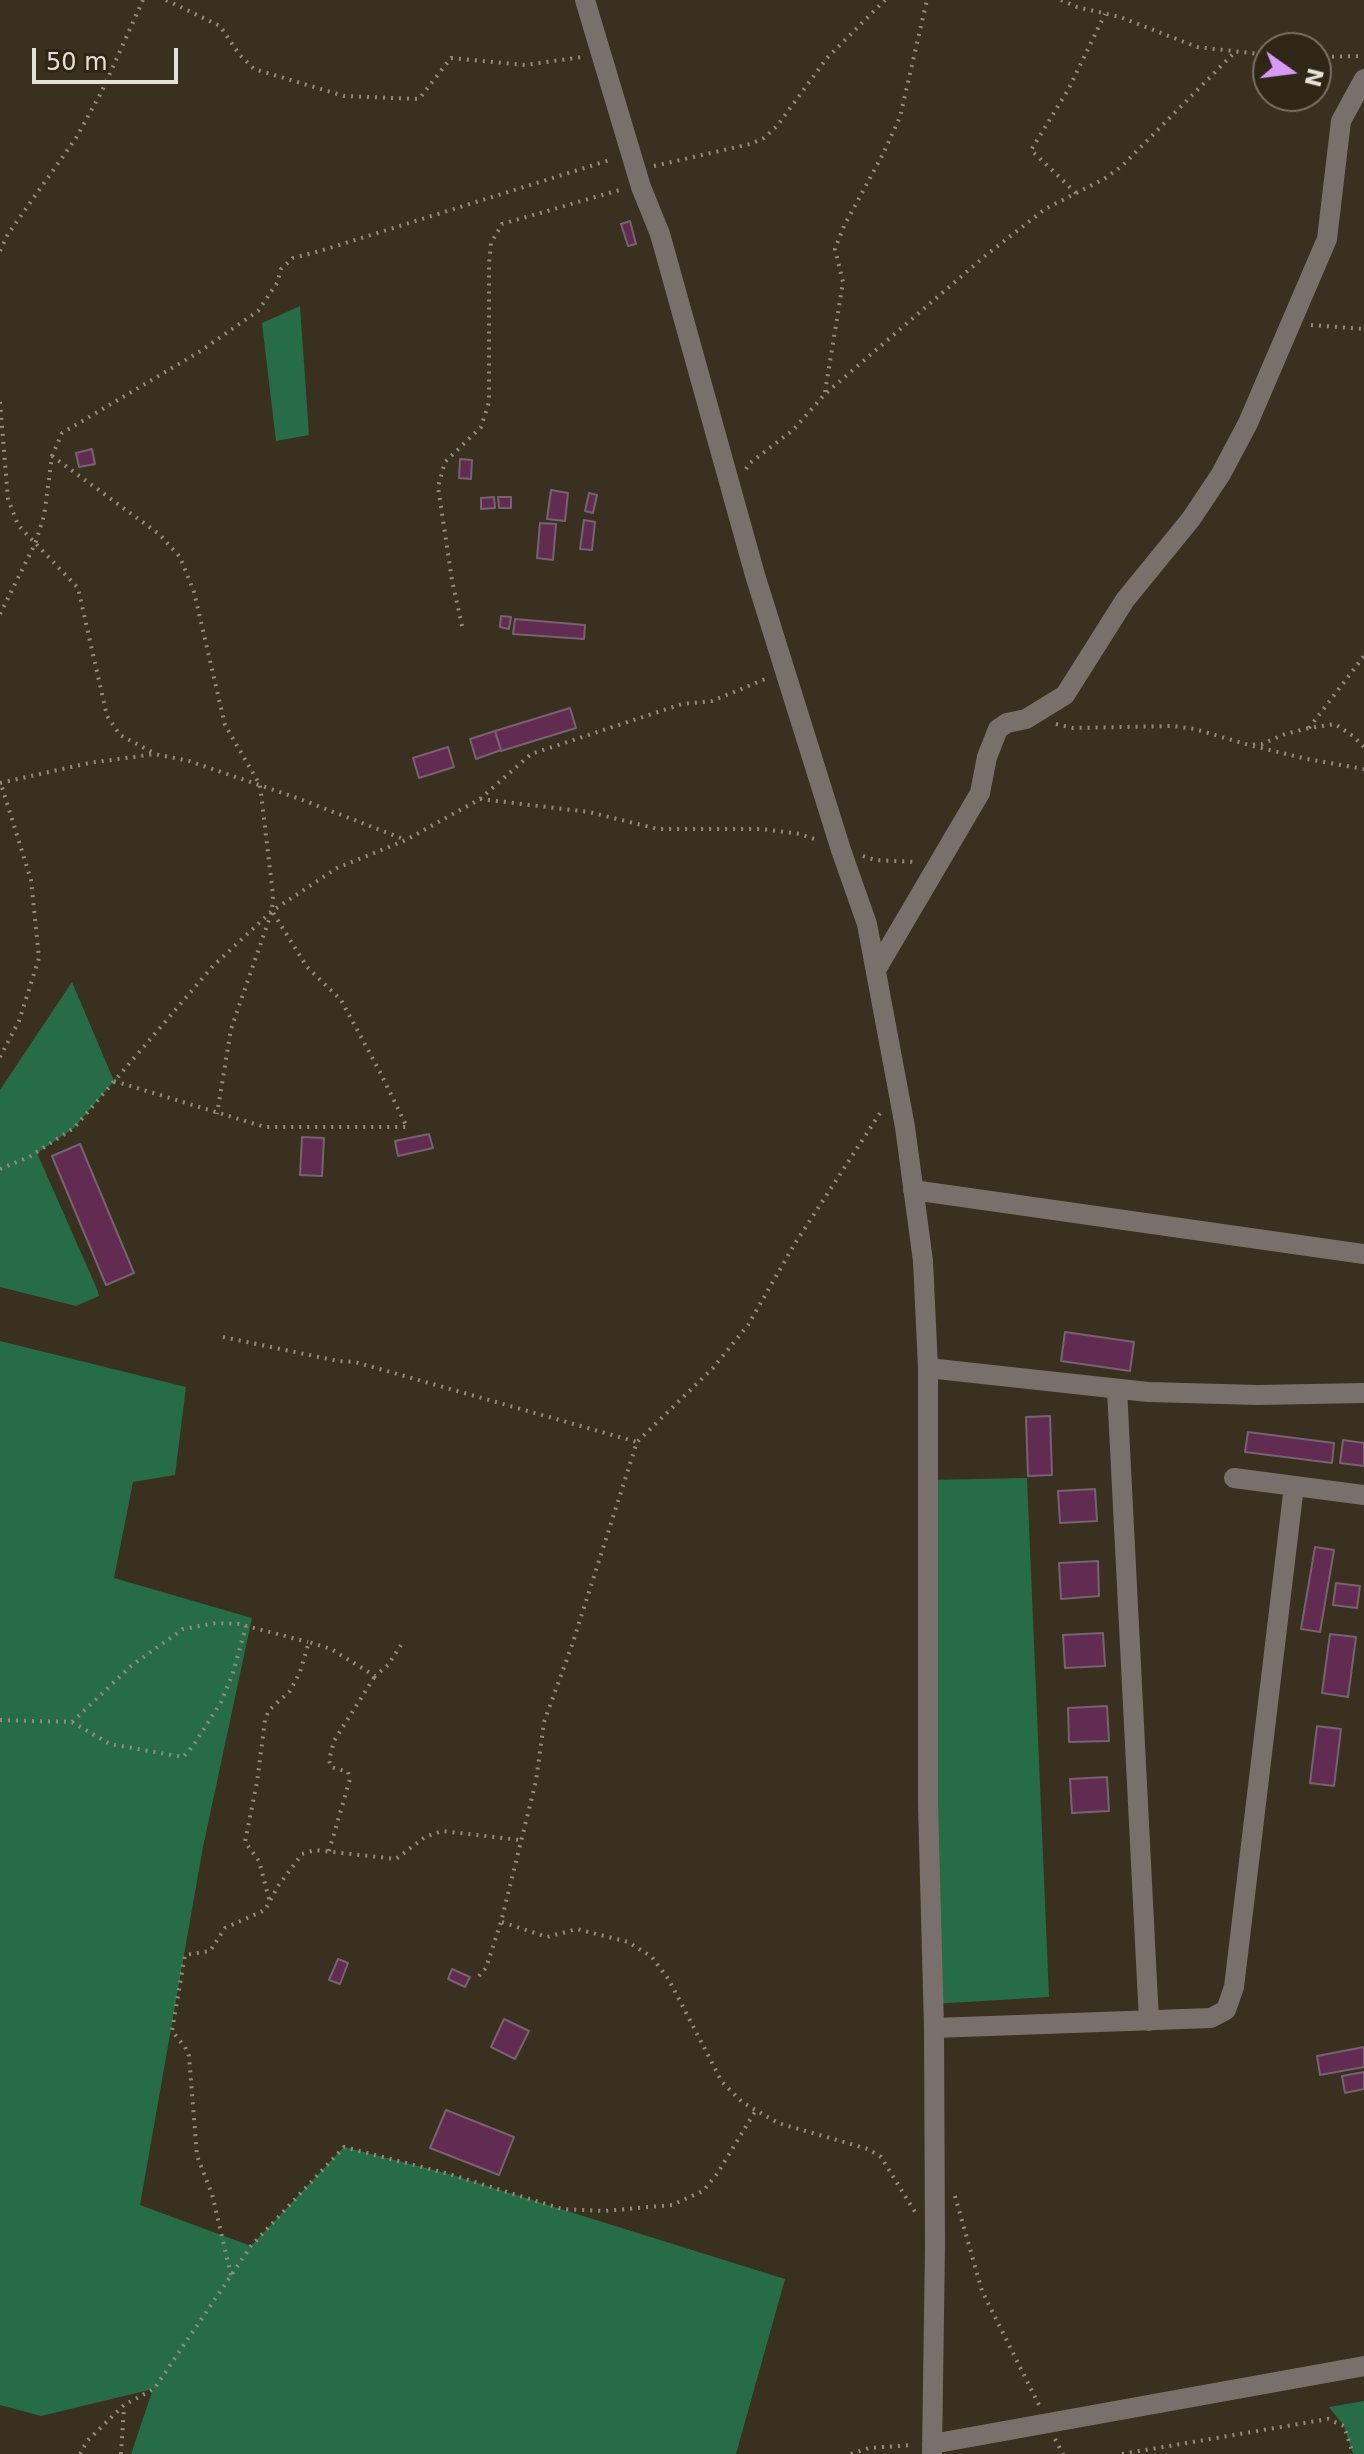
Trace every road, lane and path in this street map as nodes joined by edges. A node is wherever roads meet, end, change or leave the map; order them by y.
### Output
1 (143, 0) edge
2 (166, 0) edge
3 (585, 0) edge
4 (885, 0) edge
5 (927, 0) edge
6 (1061, 0) edge
7 (1105, 14) junction
8 (1234, 53) junction
9 (600, 54) junction
10 (1252, 54) edge
11 (1364, 56) edge
12 (1332, 57) edge
13 (1364, 79) edge
14 (636, 170) junction
15 (1076, 193) junction
16 (0, 251) edge
17 (1292, 324) junction
18 (1364, 329) edge
19 (825, 394) junction
20 (0, 402) edge
21 (52, 456) junction
22 (732, 492) junction
23 (35, 544) junction
24 (0, 614) edge
25 (462, 626) dead end
26 (1364, 656) edge
27 (786, 670) junction
28 (1026, 719) junction
29 (1309, 728) junction
30 (1249, 745) junction
31 (1364, 747) edge
32 (155, 754) junction
33 (1364, 769) edge
34 (0, 783) edge
35 (260, 785) junction
36 (480, 799) junction
37 (406, 840) junction
38 (841, 850) junction
39 (940, 861) junction
40 (272, 911) junction
41 (876, 970) junction
42 (0, 1057) edge
43 (114, 1081) junction
44 (897, 1086) junction
45 (217, 1114) junction
46 (0, 1169) edge
47 (913, 1190) junction
48 (1364, 1254) edge
49 (223, 1337) dead end
50 (928, 1368) junction
51 (1117, 1389) junction
52 (1364, 1393) edge
53 (637, 1442) junction
54 (1234, 1478) dead end
55 (1294, 1486) junction
56 (1364, 1495) edge
57 (246, 1626) junction
58 (309, 1642) junction
59 (403, 1642) dead end
60 (375, 1676) junction
61 (0, 1720) edge
62 (72, 1722) junction
63 (521, 1840) junction
64 (329, 1851) junction
65 (269, 1902) junction
66 (501, 1922) junction
67 (479, 1976) dead end
68 (1149, 2021) junction
69 (934, 2028) junction
70 (756, 2110) junction
71 (955, 2196) dead end
72 (935, 2246) junction
73 (231, 2275) junction
74 (1364, 2366) edge
75 (124, 2405) junction
76 (1048, 2423) junction
77 (932, 2449) edge
78 (80, 2454) edge
79 (121, 2454) edge
80 (851, 2454) edge
81 (1063, 2454) edge
82 (1122, 2454) edge
83 (1353, 2454) edge

1 - 16 path
2 - 9 path
3 - 9 street
4 - 14 path
5 - 19 path
6 - 7 path
7 - 8 path
7 - 15 path
8 - 10 path
8 - 15 path
9 - 14 street
11 - 12 path
13 - 17 street
14 - 21 path
14 - 22 street
14 - 25 path
15 - 19 path
17 - 18 path
17 - 28 street
19 - 22 path
20 - 23 path
21 - 23 path
21 - 35 path
22 - 27 street
23 - 24 path
23 - 32 path
26 - 29 path
27 - 36 path
27 - 38 street
28 - 30 path
28 - 39 street
29 - 30 path
29 - 31 path
30 - 33 path
32 - 34 path
32 - 35 path
34 - 42 path
35 - 37 path
35 - 40 path
36 - 37 path
36 - 38 path
37 - 40 path
38 - 39 path
38 - 41 street
39 - 41 street
40 - 43 path
40 - 45 path
40 - 45 path
41 - 44 street
43 - 45 path
43 - 46 path
44 - 47 street
44 - 53 path
47 - 48 street
47 - 50 street
49 - 53 path
50 - 51 street
50 - 69 street
51 - 52 street
51 - 68 street
53 - 63 path
54 - 55 street
55 - 56 street
55 - 68 street
57 - 58 path
57 - 62 path
57 - 62 path
58 - 60 path
58 - 65 path
59 - 60 path
60 - 64 path
61 - 62 path
63 - 64 path
63 - 66 path
64 - 65 path
65 - 73 path
66 - 67 path
66 - 70 path
68 - 69 street
69 - 72 street
70 - 72 path
70 - 73 path
71 - 76 path
72 - 77 street
73 - 75 path
74 - 76 street
75 - 78 path
75 - 79 path
76 - 77 street
76 - 81 path
77 - 80 path
82 - 83 path

